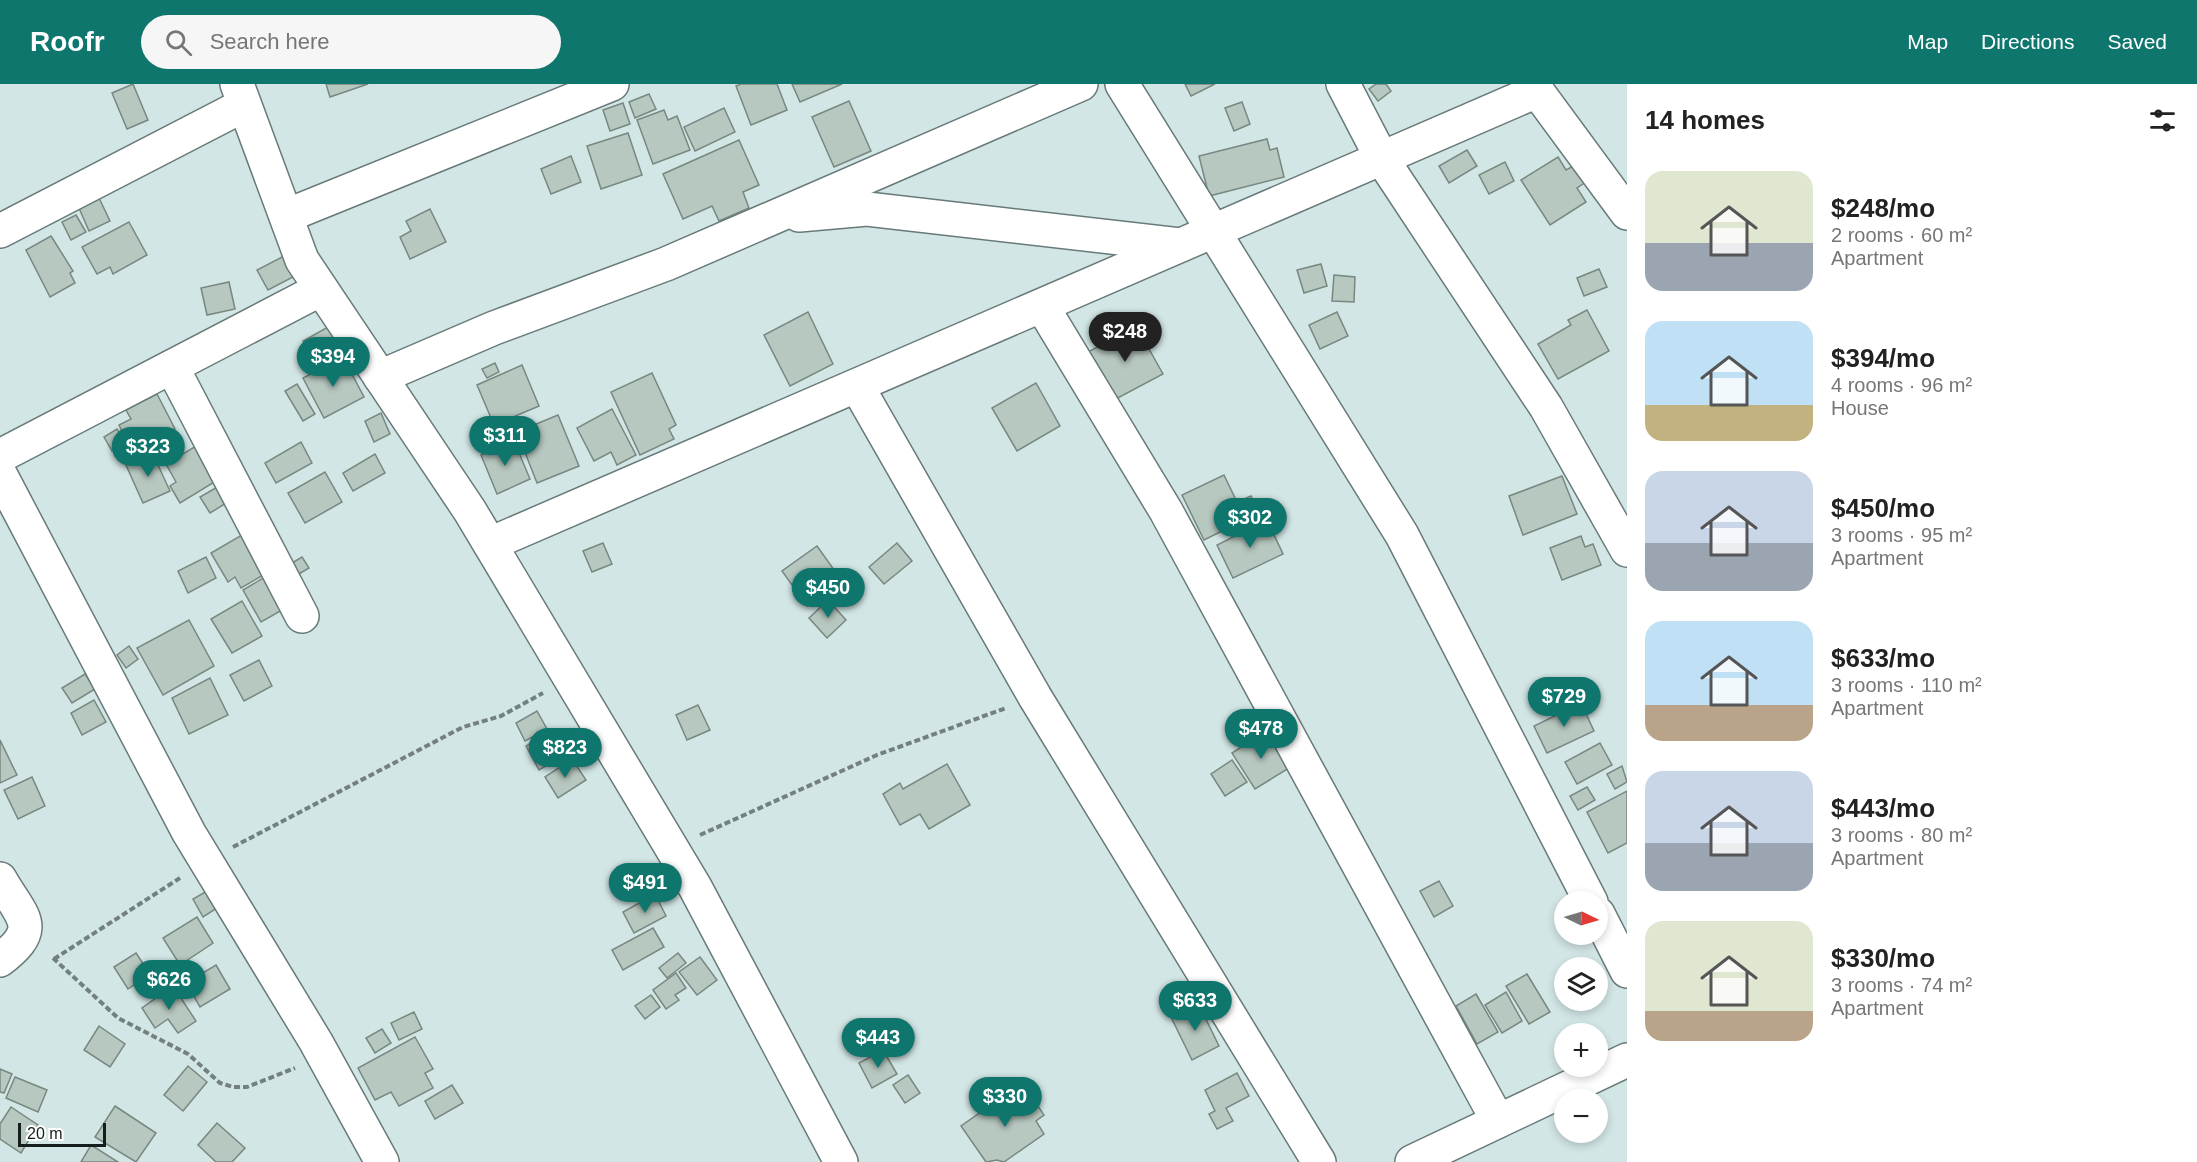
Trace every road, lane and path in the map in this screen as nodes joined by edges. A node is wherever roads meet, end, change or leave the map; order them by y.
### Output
1 (612, 84) edge
2 (1081, 84) edge
3 (1122, 84) edge
4 (1343, 84) edge
5 (1534, 88) edge
6 (241, 95) edge
7 (1382, 159) junction
8 (1627, 213) edge
9 (781, 214) junction
10 (286, 216) junction
11 (0, 231) edge
12 (1213, 232) junction
13 (1182, 245) junction
14 (321, 289) junction
15 (1042, 306) junction
16 (172, 367) junction
17 (380, 376) junction
18 (857, 386) junction
19 (0, 456) edge
20 (0, 474) edge
21 (490, 544) junction
22 (1627, 549) edge
23 (302, 616) dead end
24 (569, 677) junction
25 (1035, 698) junction
26 (671, 847) junction
27 (206, 861) junction
28 (0, 879) edge
29 (1585, 891) edge
30 (26, 933) junction
31 (1608, 934) edge
32 (54, 959) junction
33 (0, 960) edge
34 (1627, 971) edge
35 (324, 1057) junction
36 (1627, 1060) edge
37 (1498, 1121) junction
38 (382, 1162) edge
39 (841, 1162) edge
40 (1319, 1162) edge
41 (1412, 1162) edge

1 - 10 street
2 - 9 street
3 - 12 street
4 - 7 street
5 - 7 street
5 - 8 street
6 - 10 street
6 - 11 street
7 - 12 street
7 - 22 street
9 - 13 street
9 - 17 street
10 - 14 street
12 - 13 street
12 - 29 street
13 - 15 street
14 - 16 street
14 - 17 street
15 - 18 street
15 - 37 street
16 - 19 street
16 - 23 street
17 - 21 street
18 - 21 street
18 - 25 street
20 - 27 street
21 - 24 street
24 - 26 street
24 - 27 path
25 - 26 path
25 - 40 street
26 - 39 street
27 - 32 path
27 - 35 street
28 - 30 street
30 - 32 path
30 - 33 street
31 - 34 street
32 - 35 path
35 - 38 street
36 - 37 street
37 - 41 street

